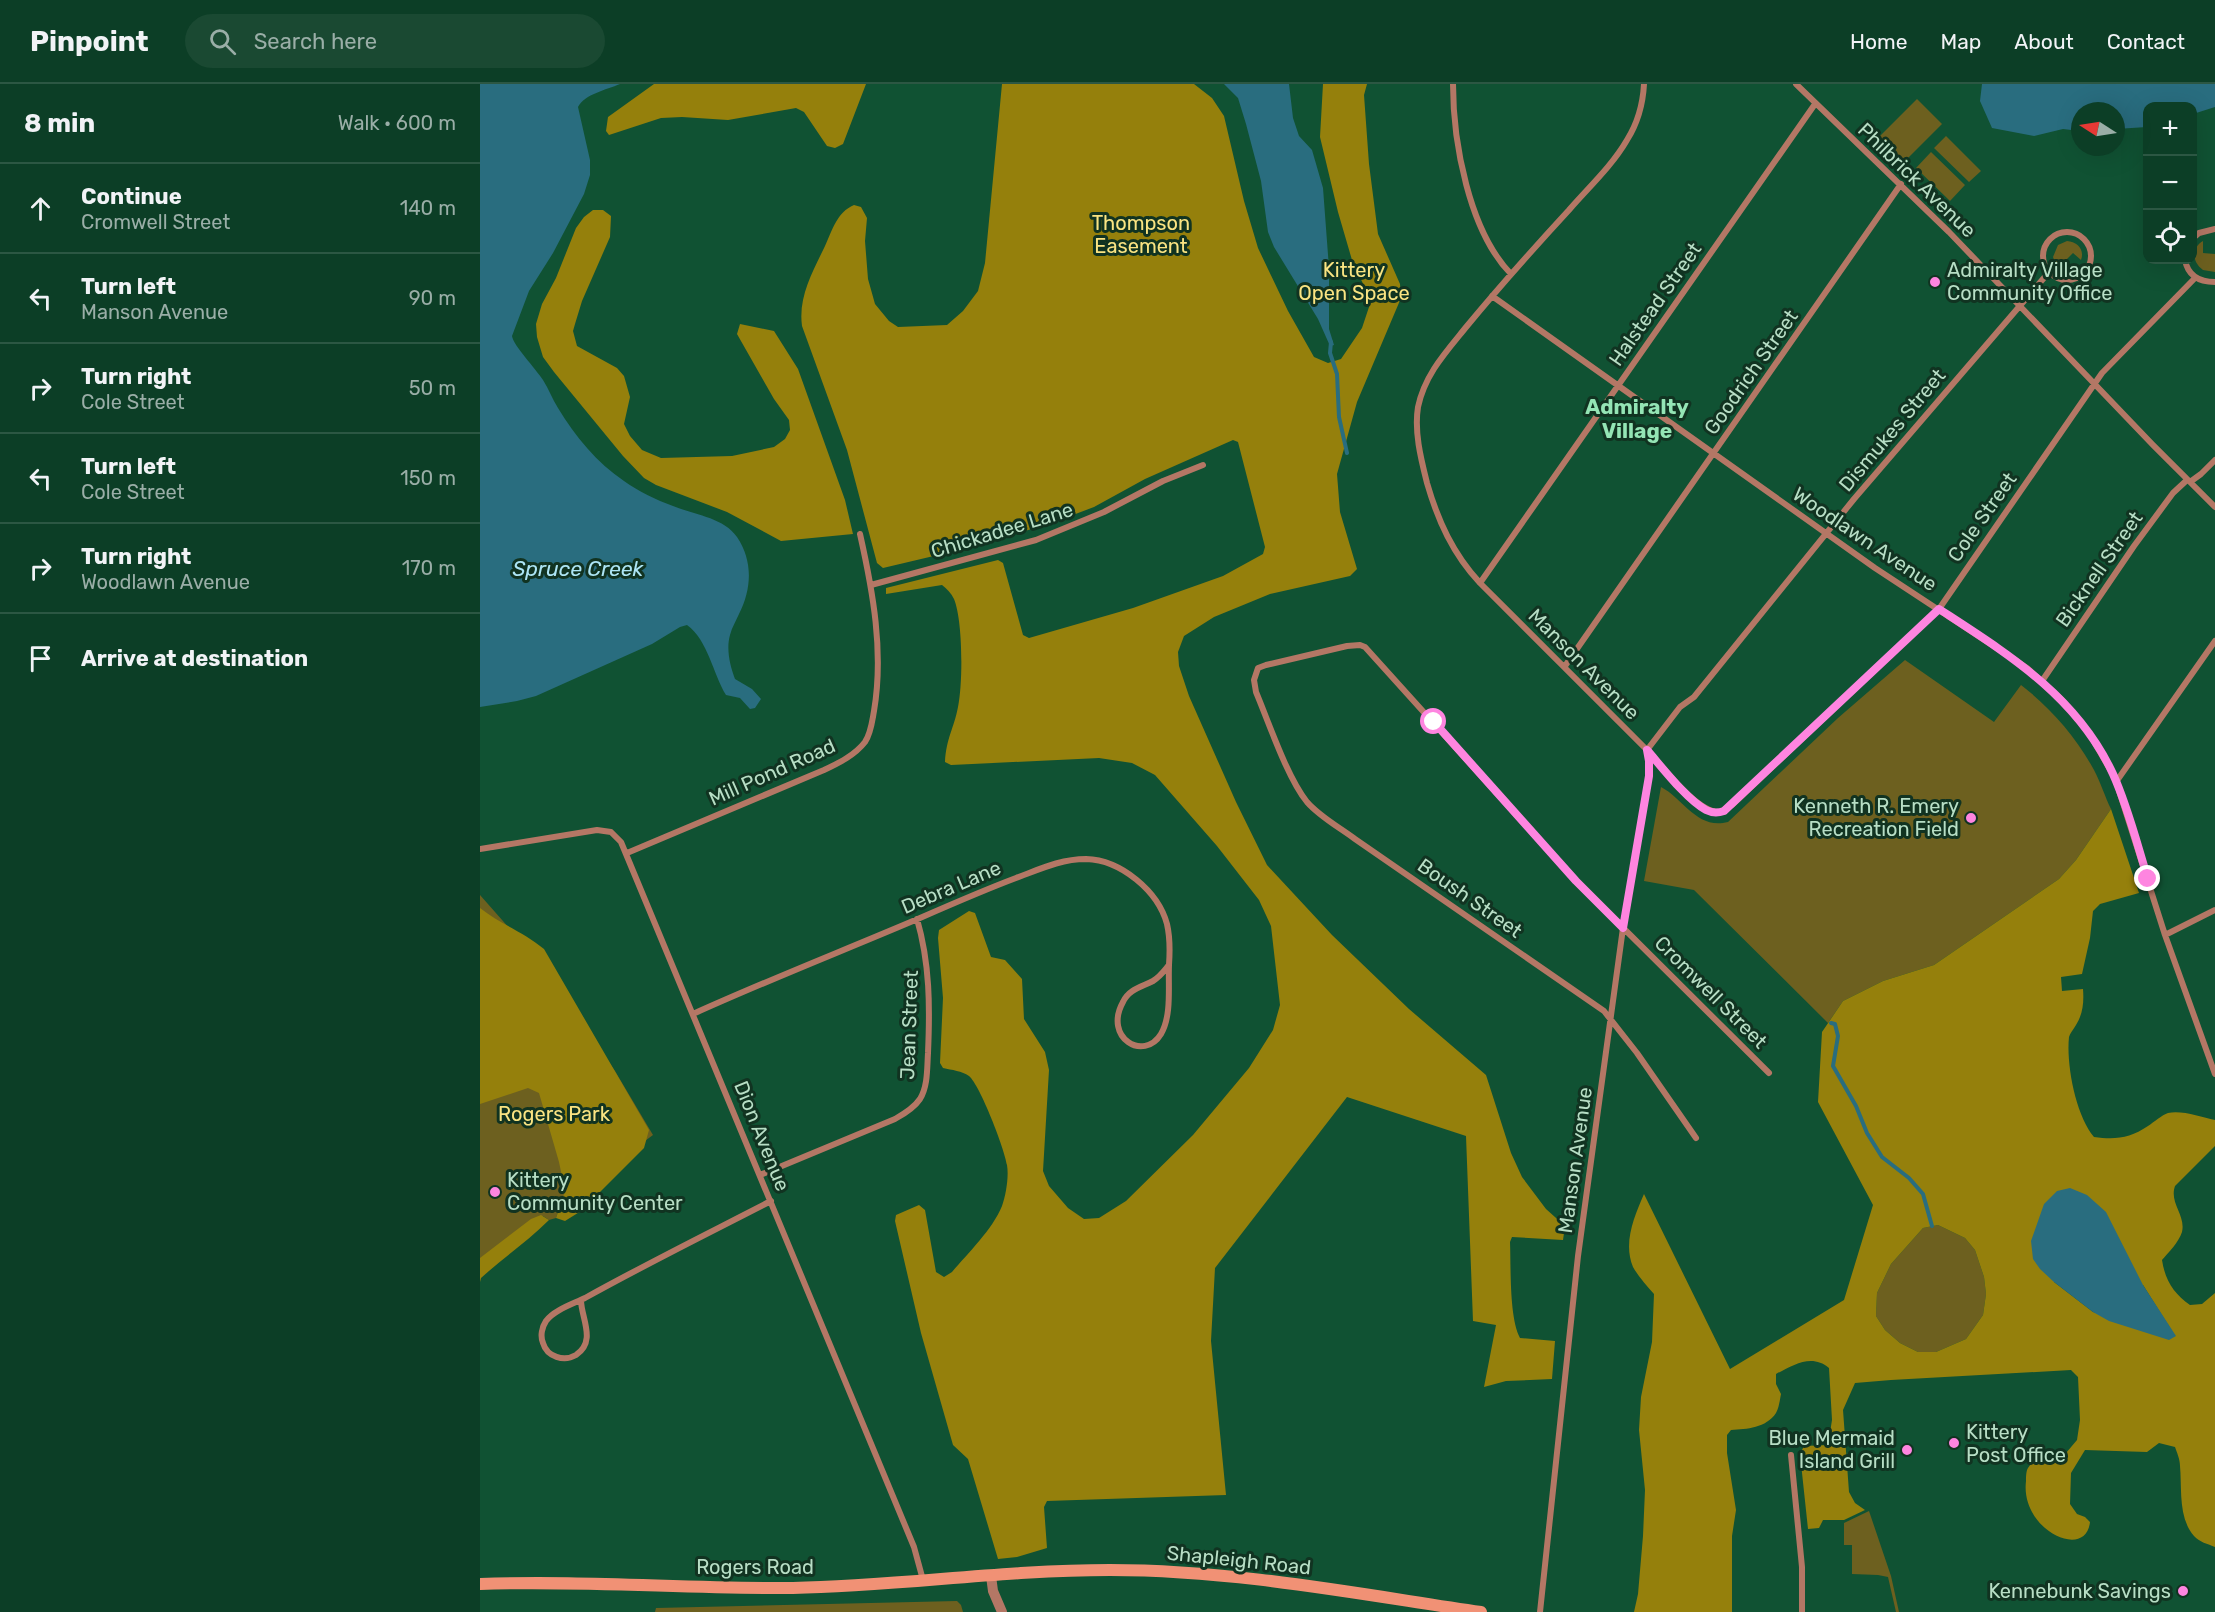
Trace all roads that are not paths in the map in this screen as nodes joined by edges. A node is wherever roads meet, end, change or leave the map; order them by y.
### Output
1 (1453, 84) edge
2 (1644, 84) edge
3 (1796, 84) edge
4 (1815, 104) junction
5 (1901, 184) junction
6 (2215, 229) edge
7 (2197, 235) edge
8 (2186, 264) edge
9 (2049, 272) junction
10 (1511, 274) junction
11 (2195, 278) junction
12 (2215, 282) edge
13 (1492, 296) junction
14 (2019, 305) junction
15 (2094, 384) junction
16 (1618, 385) junction
17 (1714, 453) junction
18 (2215, 460) edge
19 (1203, 465) dead end
20 (2188, 481) junction
21 (2215, 507) edge
22 (1827, 533) junction
23 (860, 534) dead end
24 (1480, 583) junction
25 (871, 585) junction
26 (1939, 609) junction
27 (2215, 641) edge
28 (1565, 666) junction
29 (1256, 671) joint
30 (2042, 681) junction
31 (1647, 750) junction
32 (2116, 782) junction
33 (480, 849) edge
34 (627, 853) junction
35 (2215, 910) edge
36 (917, 919) junction
37 (1623, 928) junction
38 (2165, 935) junction
39 (1169, 965) junction
40 (693, 1014) junction
41 (1612, 1020) junction
42 (1769, 1073) dead end
43 (2215, 1074) edge
44 (1696, 1138) dead end
45 (760, 1175) junction
46 (771, 1201) junction
47 (581, 1300) junction
48 (1791, 1455) dead end
49 (991, 1576) junction
50 (924, 1581) junction
51 (480, 1584) edge
52 (1002, 1612) edge
53 (1481, 1612) edge
54 (1540, 1612) edge
55 (1803, 1612) edge

1 - 10 street
2 - 10 street, Manson Avenue
3 - 4 street, Philbrick Avenue
4 - 5 street, Philbrick Avenue
4 - 16 street, Halstead Street
5 - 14 street, Philbrick Avenue
5 - 17 street, Goodrich Street
6 - 7 street
8 - 11 street
9 - 9 street
9 - 14 street, Dismukes Street
10 - 13 street, Manson Avenue
11 - 12 street
11 - 15 street, Cole Street
13 - 16 street, Woodlawn Avenue
13 - 24 street, Manson Avenue
14 - 15 street, Philbrick Avenue
14 - 22 street, Dismukes Street
15 - 20 street, Philbrick Avenue
15 - 26 street, Cole Street
16 - 17 street, Woodlawn Avenue
16 - 24 street, Halstead Street
17 - 22 street, Woodlawn Avenue
17 - 28 street, Goodrich Street
18 - 20 street, Bicknell Street
19 - 25 street, Chickadee Lane
20 - 21 street, Philbrick Avenue
20 - 30 street, Bicknell Street
22 - 26 street, Woodlawn Avenue
22 - 31 street, Dismukes Street
23 - 25 street, Mill Pond Road
24 - 28 street, Manson Avenue
25 - 34 street, Mill Pond Road
26 - 30 street, Woodlawn Avenue
26 - 31 street, Cole Street
27 - 32 street
28 - 31 street, Manson Avenue
29 - 37 street, Cromwell Street
29 - 41 street, Boush Street
30 - 32 street, Woodlawn Avenue
31 - 37 street, Manson Avenue
32 - 38 street, Woodlawn Avenue
33 - 34 street, Dion Avenue
34 - 40 street, Dion Avenue
35 - 38 street
36 - 39 street, Debra Lane
36 - 40 street, Debra Lane
36 - 45 street, Jean Street
37 - 41 street, Manson Avenue
37 - 42 street, Cromwell Street
38 - 43 street, Woodlawn Avenue
39 - 39 street, Debra Lane
40 - 45 street, Dion Avenue
41 - 44 street, Boush Street
41 - 54 street, Manson Avenue
45 - 46 street, Dion Avenue
46 - 47 street
46 - 50 street, Dion Avenue
47 - 47 street
48 - 55 street
49 - 50 main road, Rogers Road
49 - 52 street
49 - 53 main road, Shapleigh Road
50 - 51 main road, Rogers Road

